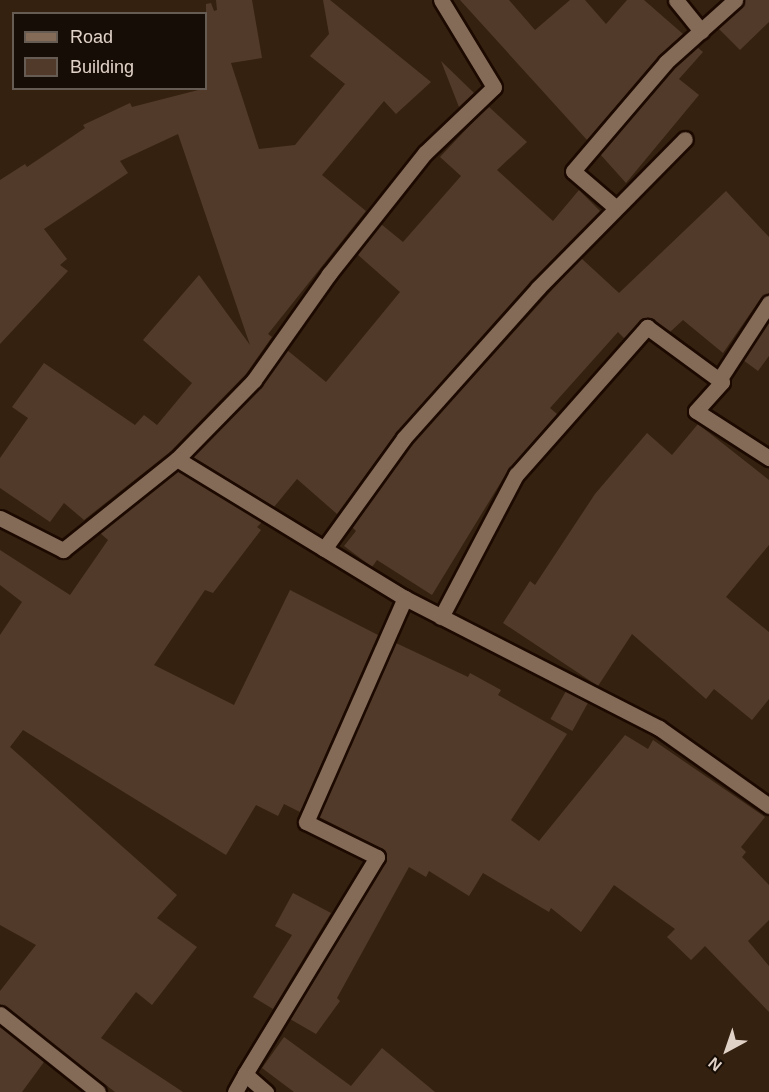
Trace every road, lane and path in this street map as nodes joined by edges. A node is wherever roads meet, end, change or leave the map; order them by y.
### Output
1 (441, 0) edge
2 (676, 0) edge
3 (735, 0) edge
4 (701, 31) junction
5 (685, 139) dead end
6 (615, 207) junction
7 (769, 303) edge
8 (719, 380) junction
9 (769, 458) edge
10 (177, 459) junction
11 (0, 518) edge
12 (324, 549) junction
13 (405, 598) junction
14 (441, 617) junction
15 (769, 806) edge
16 (0, 1014) edge
17 (245, 1074) junction
18 (98, 1092) edge
19 (235, 1092) edge
20 (266, 1092) edge

1 - 10 street
2 - 4 street
3 - 4 street
4 - 6 street
5 - 6 street
6 - 12 street
7 - 8 street
8 - 9 street
8 - 14 street
10 - 11 street
10 - 12 street
12 - 13 street
13 - 14 street
13 - 17 street
14 - 15 street
16 - 18 street
17 - 19 street
17 - 20 street

